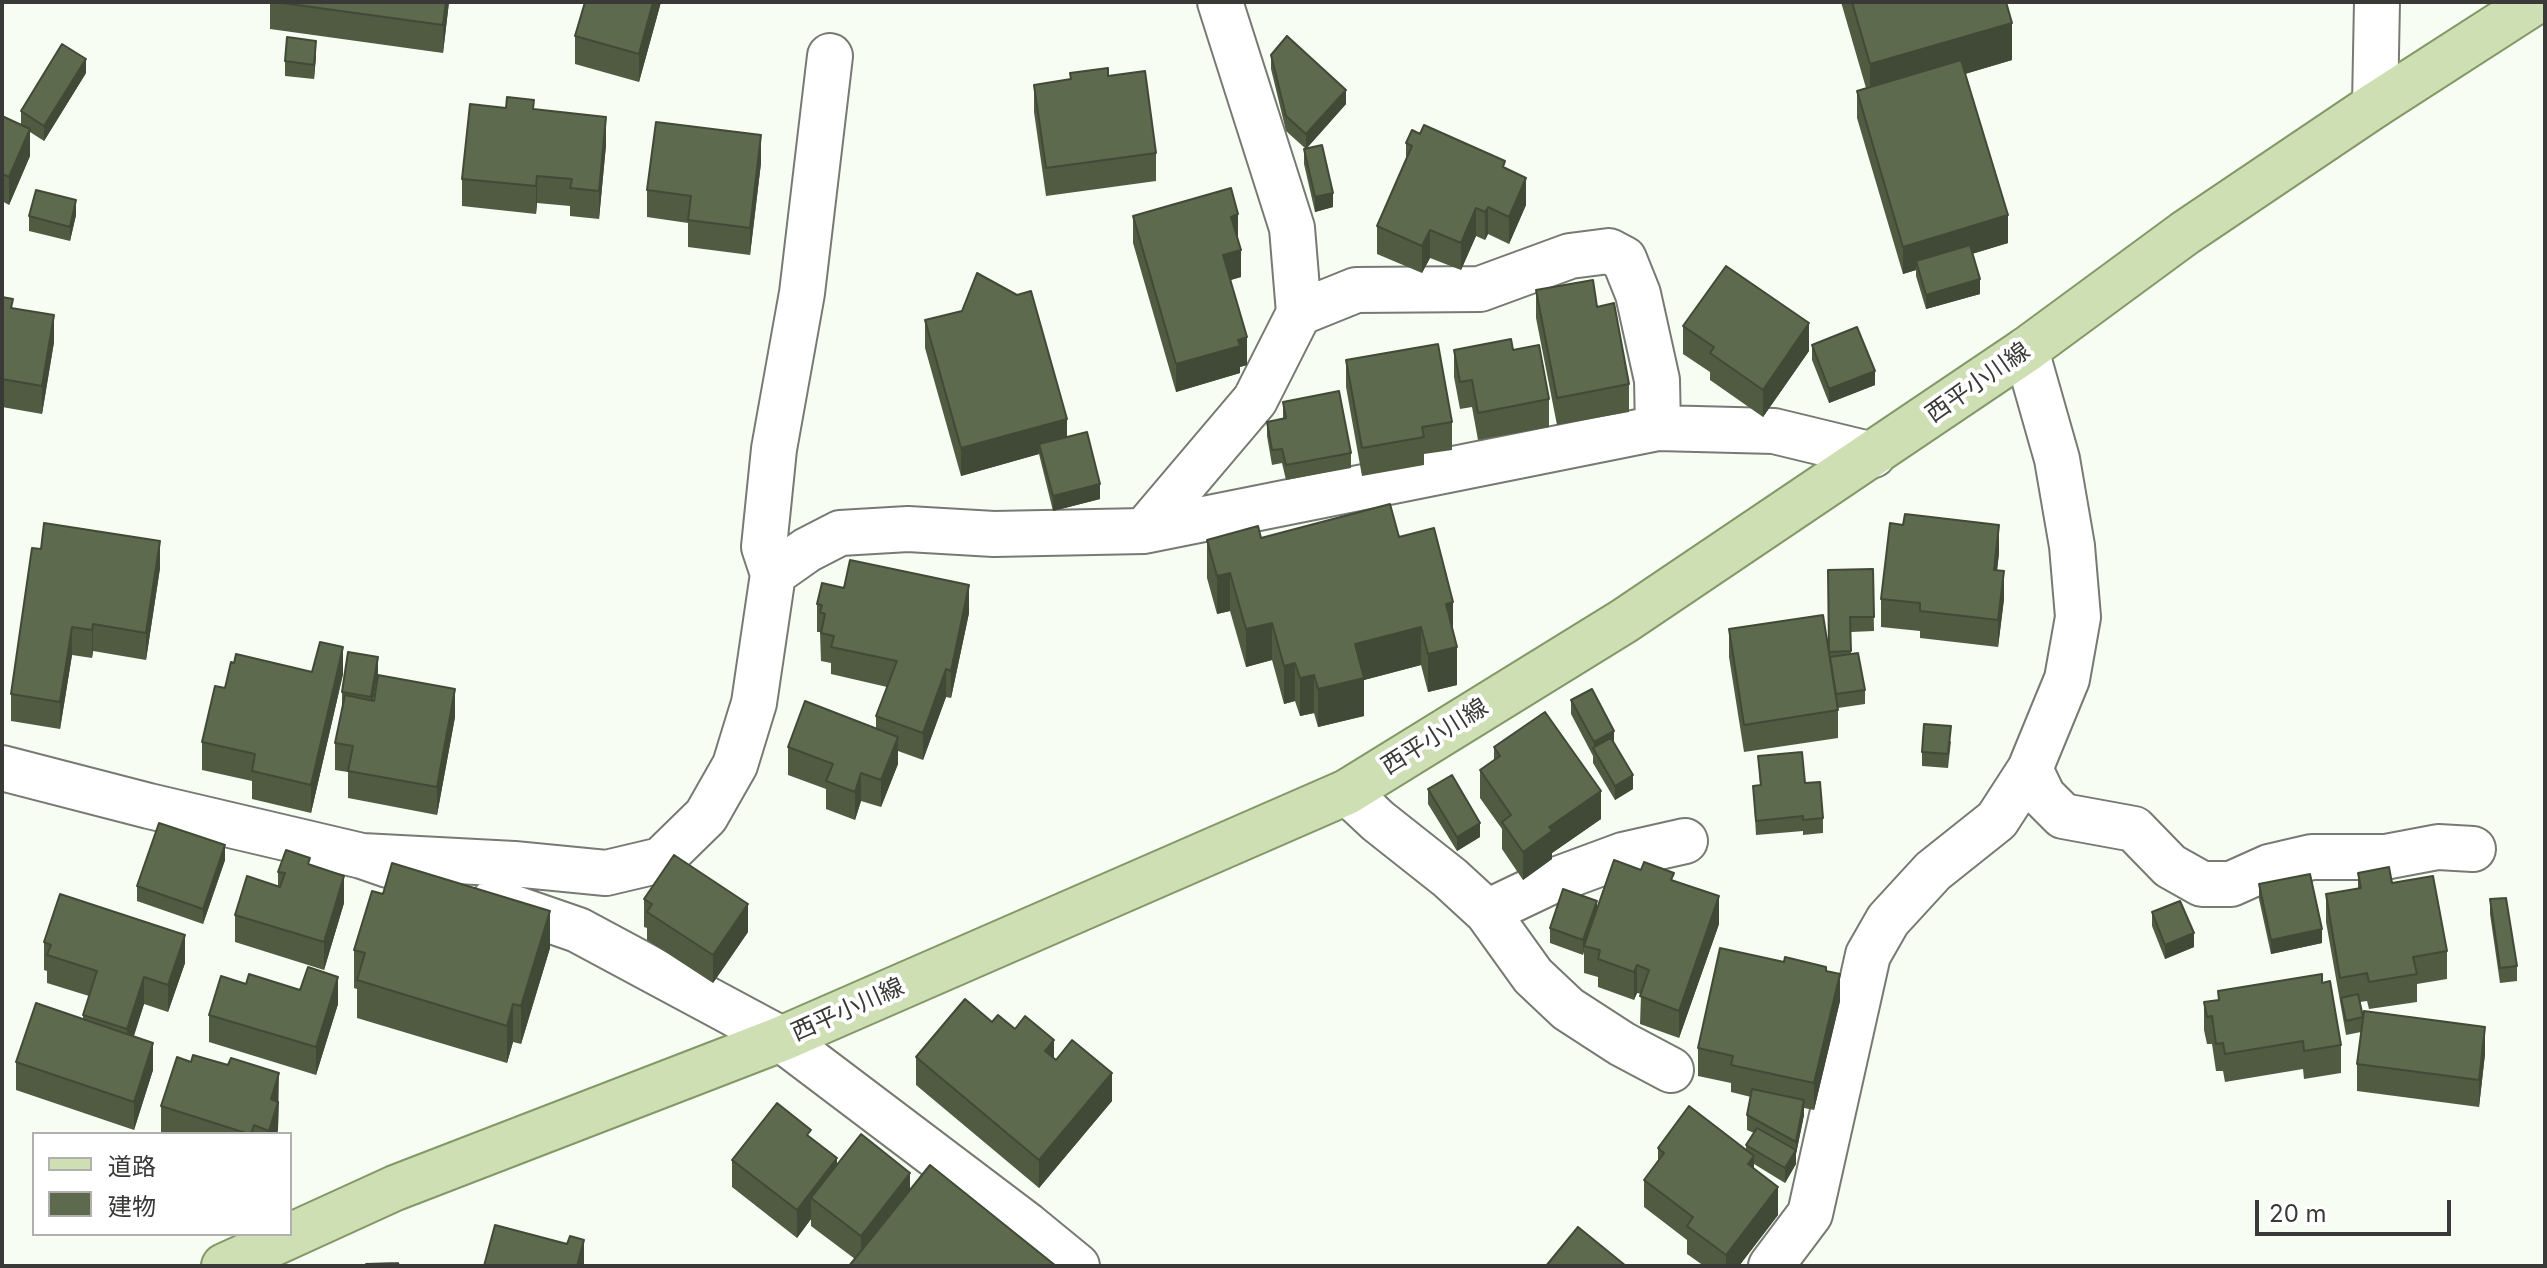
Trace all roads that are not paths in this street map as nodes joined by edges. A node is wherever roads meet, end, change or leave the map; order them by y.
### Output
1 (1220, 2) edge
2 (2377, 2) edge
3 (2535, 2) edge
4 (830, 56) dead end
5 (2375, 105) junction
6 (1299, 313) junction
7 (2026, 350) junction
8 (1658, 428) junction
9 (1873, 455) junction
10 (1144, 531) junction
11 (773, 574) junction
12 (2, 768) edge
13 (2030, 769) junction
14 (1347, 792) junction
15 (1685, 841) dead end
16 (2473, 849) dead end
17 (362, 856) junction
18 (1487, 912) junction
19 (781, 1039) junction
20 (1671, 1070) dead end
21 (292, 1235) edge
22 (290, 1236) edge
23 (224, 1266) edge
24 (1077, 1266) edge
25 (1771, 1266) edge

1 - 6 street
2 - 5 street
3 - 5 main road, 西平小川線
4 - 11 street
5 - 7 main road, 西平小川線
6 - 8 street
6 - 10 street
7 - 9 main road, 西平小川線
7 - 13 street
8 - 9 street
8 - 10 street
9 - 14 main road, 西平小川線
10 - 11 street
11 - 17 street
12 - 17 street
13 - 16 street
13 - 25 street
14 - 18 street
14 - 19 main road, 西平小川線
15 - 18 street
17 - 19 street
18 - 20 street
19 - 21 main road, 西平小川線
19 - 24 street
22 - 23 main road, 西平小川線

